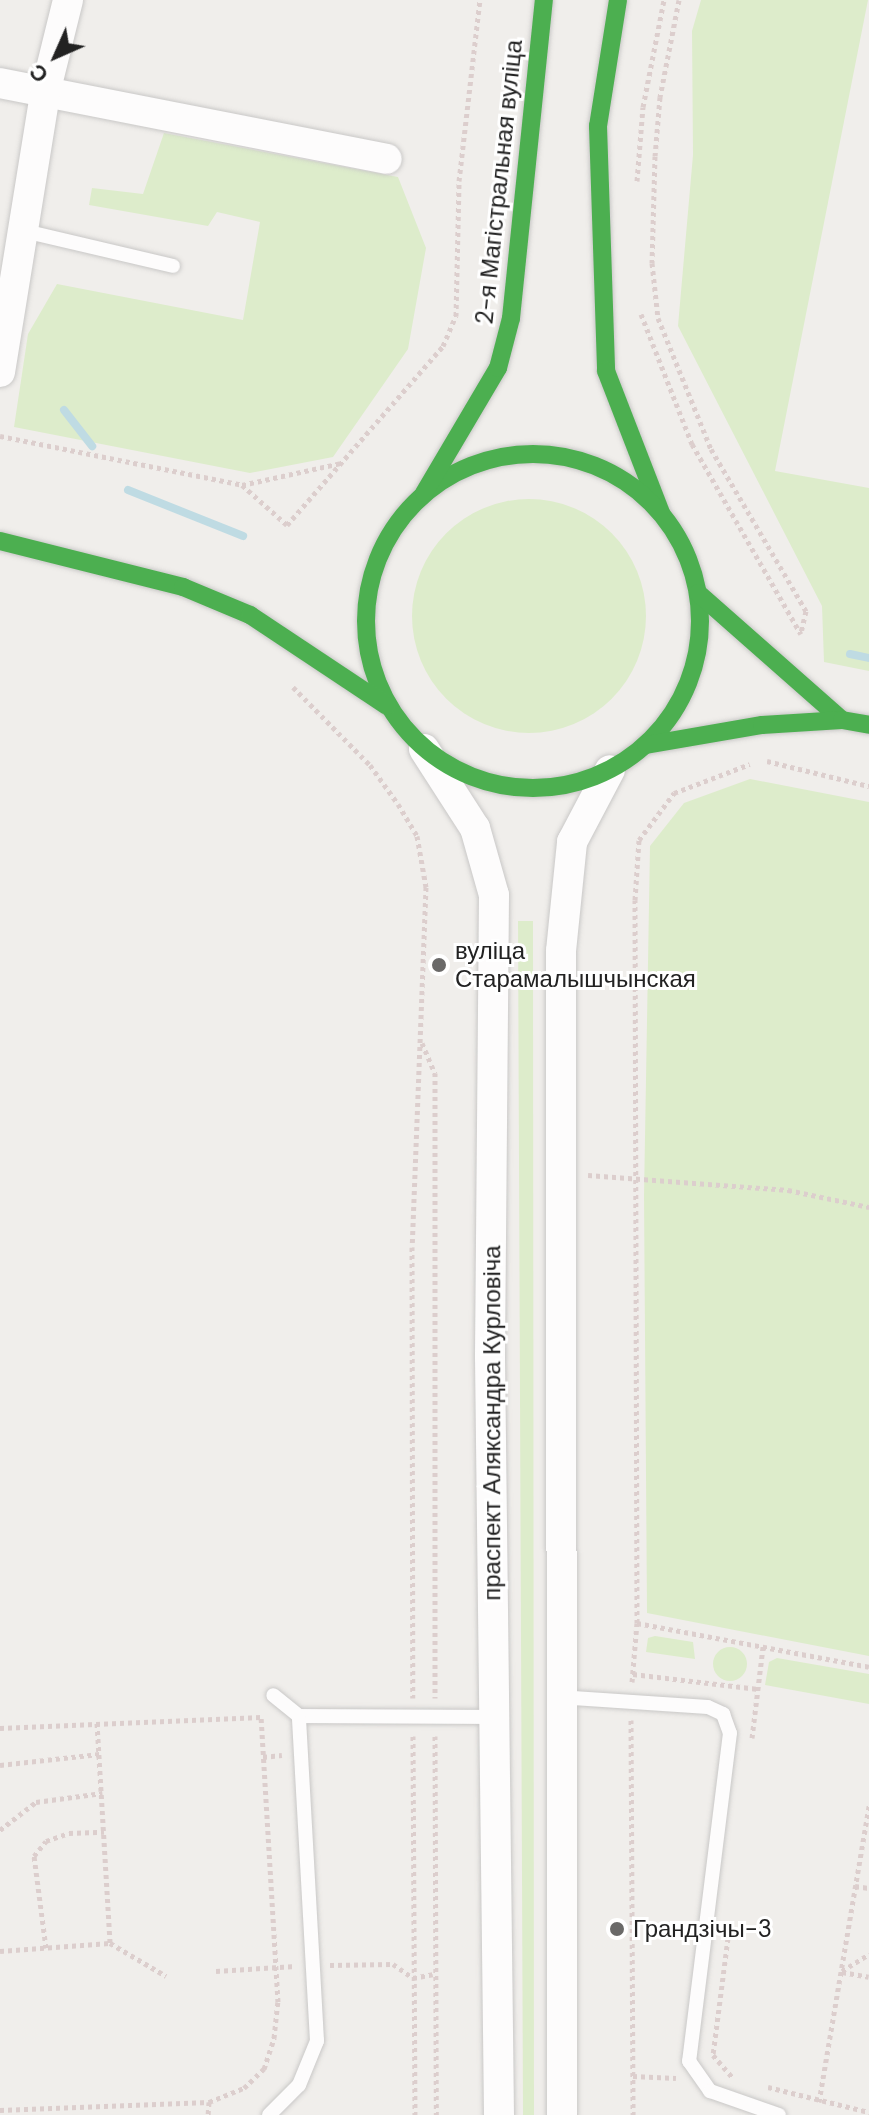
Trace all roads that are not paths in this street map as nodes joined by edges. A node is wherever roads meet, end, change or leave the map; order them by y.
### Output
1 (68, 0) edge
2 (544, 0) edge
3 (618, 0) edge
4 (0, 83) edge
5 (45, 93) junction
6 (387, 159) dead end
7 (24, 231) junction
8 (173, 266) dead end
9 (0, 372) edge
10 (424, 493) junction
11 (661, 513) junction
12 (0, 541) edge
13 (698, 593) junction
14 (387, 706) junction
15 (842, 720) junction
16 (869, 725) edge
17 (646, 745) junction
18 (424, 749) junction
19 (610, 770) junction
20 (273, 1695) dead end
21 (558, 1697) junction
22 (299, 1716) junction
23 (494, 1717) junction
24 (269, 2115) edge
25 (499, 2115) edge
26 (562, 2115) edge
27 (779, 2115) edge

1 - 5 street
2 - 10 main road, 2-я Магістральная вуліца
3 - 11 main road
4 - 5 street
5 - 6 street
5 - 7 street
7 - 8 lane
7 - 9 street
10 - 11 main road
10 - 14 main road
11 - 13 main road
12 - 14 main road
13 - 15 main road
13 - 17 main road
14 - 18 main road
15 - 16 main road
15 - 17 main road
17 - 19 main road
18 - 19 main road
18 - 23 street, праспект Аляксандра Курловіча
19 - 21 street
20 - 22 lane
21 - 26 street
21 - 27 lane
22 - 23 lane
22 - 24 lane
23 - 25 street, праспект Аляксандра Курловіча

